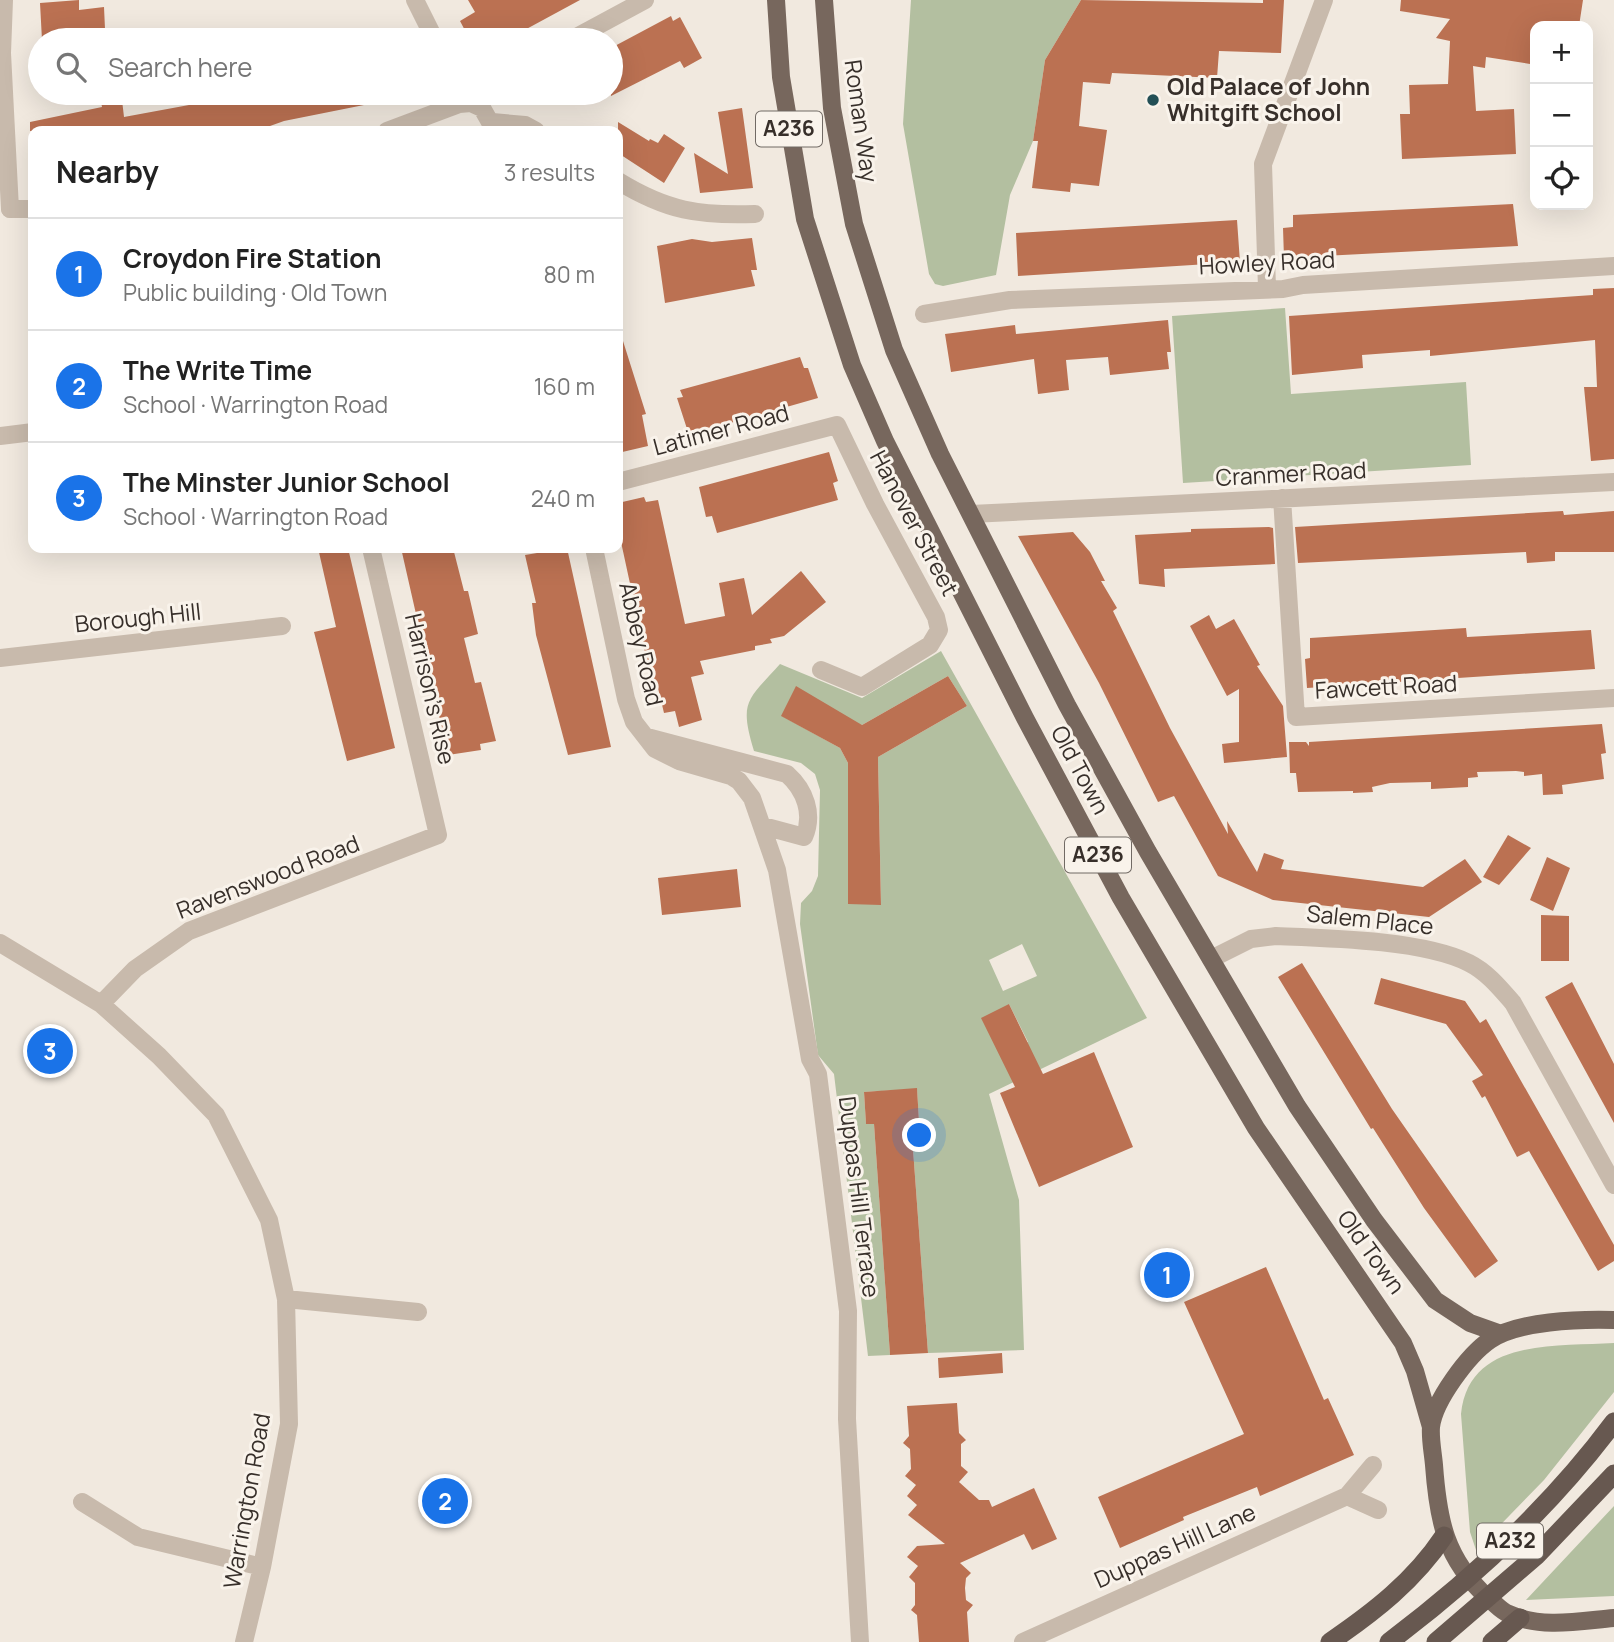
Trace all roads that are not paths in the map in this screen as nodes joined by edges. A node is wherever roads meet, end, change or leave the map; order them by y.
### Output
1 (4, 0) edge
2 (415, 0) edge
3 (645, 0) edge
4 (776, 0) edge
5 (824, 0) edge
6 (1324, 0) edge
7 (429, 28) edge
8 (592, 28) edge
9 (453, 105) edge
10 (477, 105) edge
11 (400, 126) edge
12 (493, 126) edge
13 (504, 126) edge
14 (528, 126) edge
15 (623, 184) edge
16 (28, 209) edge
17 (3, 210) edge
18 (755, 214) dead end
19 (860, 248) joint
20 (1614, 266) edge
21 (1267, 288) junction
22 (924, 314) dead end
23 (837, 425) joint
24 (28, 433) edge
25 (0, 436) edge
26 (623, 481) edge
27 (1614, 482) edge
28 (1282, 498) junction
29 (971, 514) junction
30 (372, 553) edge
31 (595, 553) edge
32 (282, 626) dead end
33 (0, 658) edge
34 (821, 670) dead end
35 (1614, 698) edge
36 (647, 737) junction
37 (731, 776) joint
38 (763, 826) junction
39 (433, 840) joint
40 (0, 943) edge
41 (1211, 960) junction
42 (101, 1004) junction
43 (1614, 1185) edge
44 (286, 1299) junction
45 (418, 1312) dead end
46 (1614, 1320) edge
47 (1500, 1334) junction
48 (1614, 1422) edge
49 (1431, 1427) junction
50 (1373, 1465) dead end
51 (1614, 1474) edge
52 (1347, 1496) junction
53 (82, 1502) dead end
54 (1378, 1510) dead end
55 (1444, 1536) junction
56 (262, 1567) junction
57 (1520, 1618) junction
58 (1614, 1618) edge
59 (244, 1642) edge
60 (860, 1642) edge
61 (1023, 1642) edge
62 (1330, 1642) edge
63 (1389, 1642) edge
64 (1436, 1642) edge
65 (1492, 1642) edge

1 - 17 street
2 - 7 street
3 - 8 street
4 - 49 main road, Old Town / A236
5 - 19 main road, Roman Way / A236
6 - 21 street
9 - 11 street
10 - 12 street
13 - 14 street
15 - 18 street
16 - 17 street
19 - 29 main road, Old Town / A236
20 - 21 street, Howley Road
21 - 22 street, Howley Road
23 - 26 street, Latimer Road
23 - 34 street, Hanover Street
24 - 25 street
27 - 28 street, Cranmer Road
28 - 29 street, Cranmer Road
28 - 35 street, Fawcett Road
29 - 41 main road, Old Town / A236
30 - 39 street, Harrison's Rise
31 - 36 street, Abbey Road
32 - 33 street, Borough Hill
36 - 37 street, Abbey Road
36 - 38 street
37 - 38 street, Duppas Hill Terrace
38 - 60 street, Duppas Hill Terrace
39 - 42 street, Ravenswood Road
40 - 42 street, Warrington Road
41 - 43 street, Salem Place
41 - 47 main road, Old Town / A236
42 - 44 street, Warrington Road
44 - 45 street
44 - 56 street, Warrington Road
46 - 47 main road
47 - 49 main road
48 - 63 highway, A232, bridge
49 - 55 main road, Old Town
50 - 52 street, Duppas Hill Lane
51 - 64 highway, A232, bridge
52 - 54 street
52 - 61 street, Duppas Hill Lane
53 - 56 street
55 - 57 main road, Old Town
55 - 62 highway
56 - 59 street, Warrington Road
57 - 58 main road
57 - 65 highway

